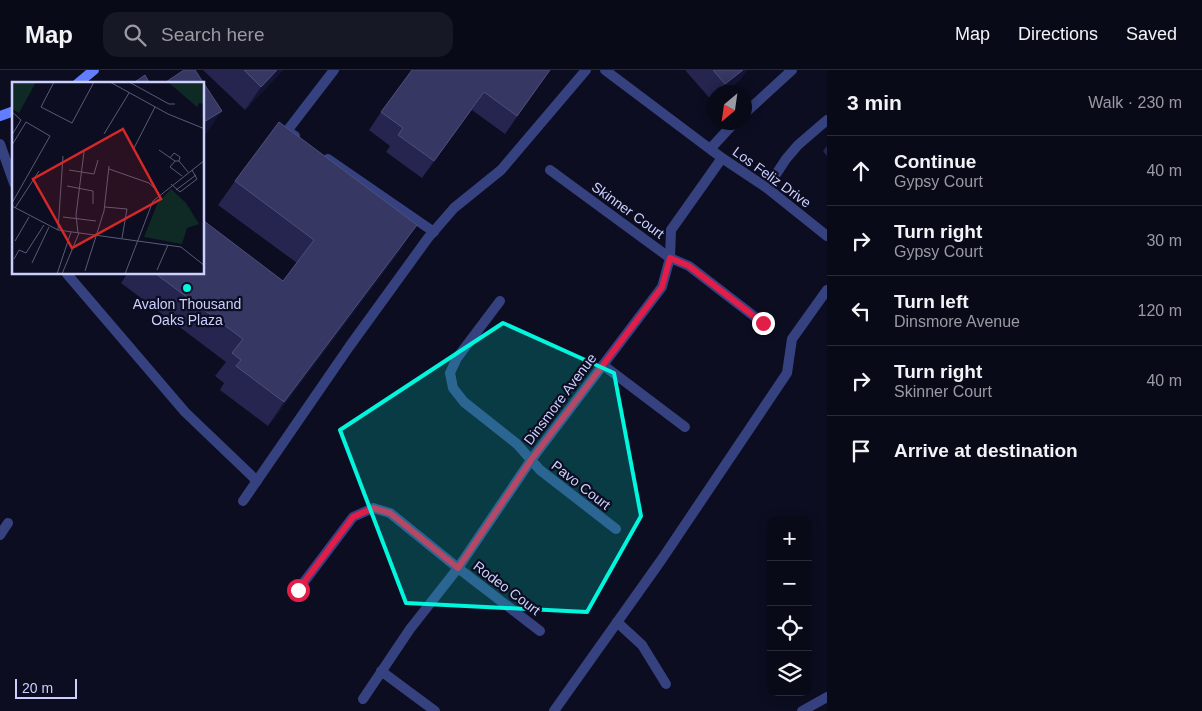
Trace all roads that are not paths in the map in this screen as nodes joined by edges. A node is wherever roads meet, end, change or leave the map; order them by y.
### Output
1 (94, 70) edge
2 (334, 70) edge
3 (586, 70) edge
4 (604, 70) edge
5 (792, 70) edge
6 (79, 82) edge
7 (752, 107) edge
8 (12, 112) edge
9 (0, 116) edge
10 (827, 120) edge
11 (728, 130) edge
12 (304, 142) edge
13 (0, 144) edge
14 (711, 148) junction
15 (320, 153) edge
16 (722, 158) junction
17 (550, 170) dead end
18 (12, 178) edge
19 (767, 188) junction
20 (434, 232) junction
21 (827, 236) edge
22 (670, 258) junction
23 (68, 275) edge
24 (827, 290) edge
25 (500, 301) dead end
26 (763, 323) dead end
27 (603, 365) junction
28 (685, 427) dead end
29 (531, 460) junction
30 (257, 481) junction
31 (243, 501) dead end
32 (8, 523) dead end
33 (616, 529) dead end
34 (0, 535) edge
35 (458, 568) junction
36 (298, 590) dead end
37 (617, 622) junction
38 (540, 631) dead end
39 (381, 671) junction
40 (666, 684) dead end
41 (827, 696) edge
42 (363, 699) dead end
43 (435, 711) edge
44 (554, 711) edge
45 (802, 711) edge

1 - 6 street
2 - 12 street
3 - 20 street
4 - 14 street, Los Feliz Drive
5 - 7 street
8 - 9 street
10 - 19 street
11 - 14 street
13 - 18 street
14 - 16 street, Los Feliz Drive
15 - 20 street
16 - 19 street, Los Feliz Drive
16 - 22 street, Dinsmore Avenue
17 - 22 street, Skinner Court
19 - 21 street, Los Feliz Drive
20 - 30 street
22 - 26 street, Skinner Court
22 - 27 street, Dinsmore Avenue
23 - 30 street
24 - 37 street
25 - 29 street, Pavo Court
27 - 28 street
27 - 29 street, Dinsmore Avenue
29 - 33 street, Pavo Court
29 - 35 street, Dinsmore Avenue
30 - 31 street
32 - 34 street
35 - 36 street, Rodeo Court
35 - 38 street, Rodeo Court
35 - 39 street, Dinsmore Avenue
37 - 40 street
37 - 44 street
39 - 42 street, Dinsmore Avenue
39 - 43 street
41 - 45 street

